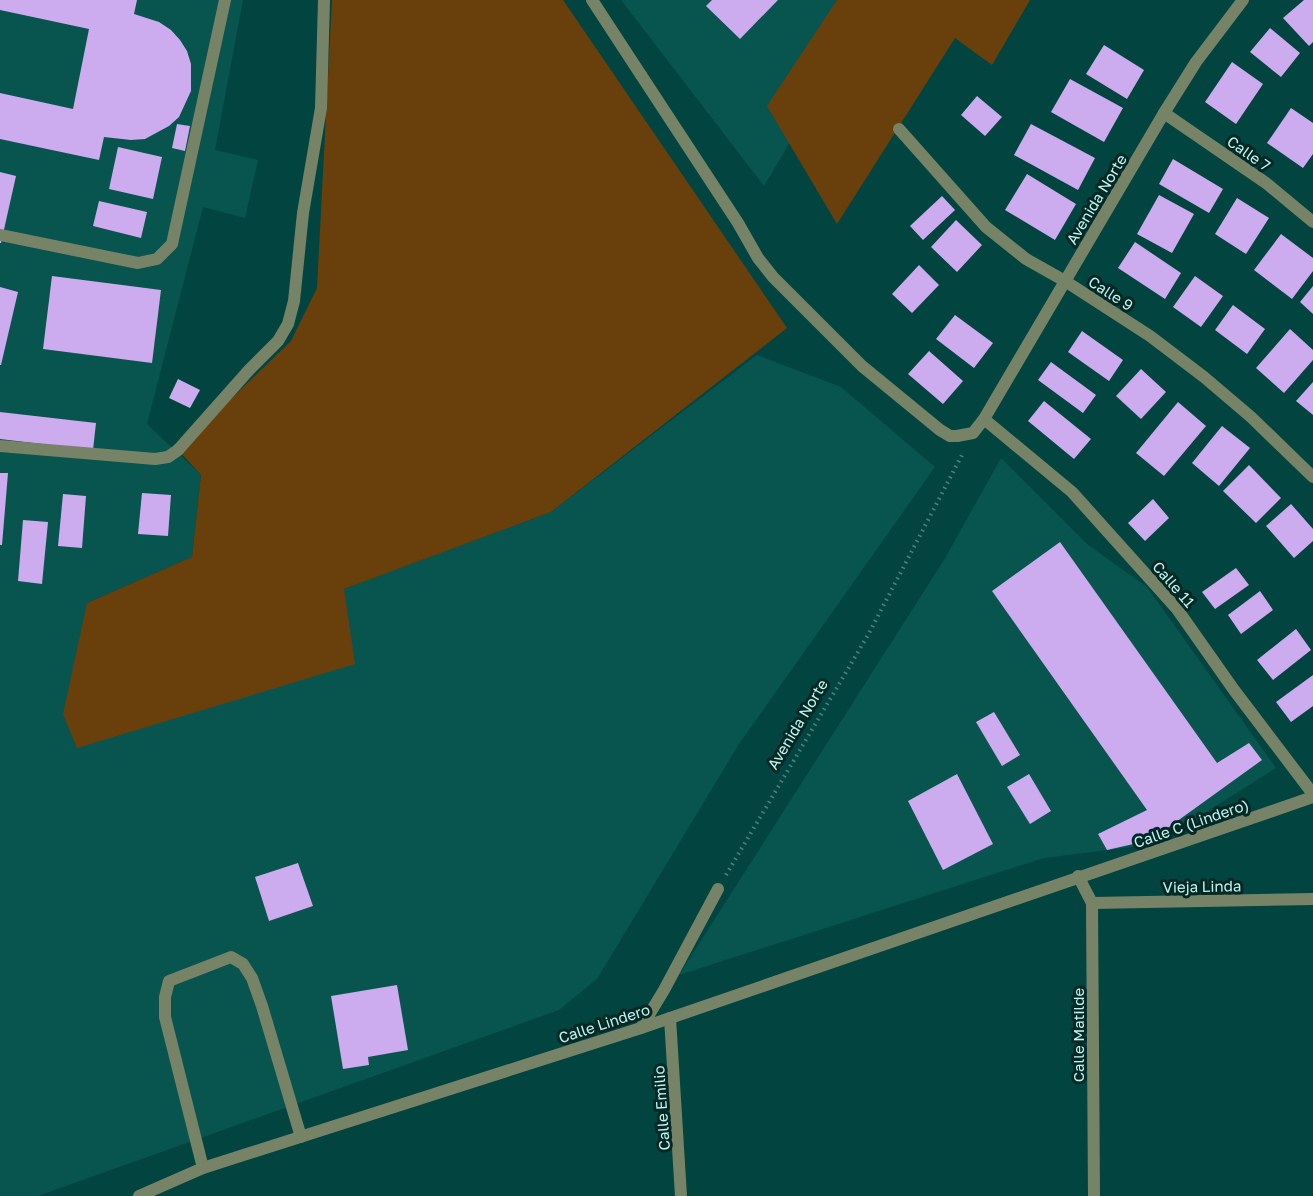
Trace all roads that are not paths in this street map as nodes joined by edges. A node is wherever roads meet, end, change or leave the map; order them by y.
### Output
1 (225, 0) edge
2 (324, 0) edge
3 (592, 0) edge
4 (1243, 0) edge
5 (1164, 113) junction
6 (899, 129) dead end
7 (1313, 222) edge
8 (0, 235) edge
9 (1065, 281) junction
10 (984, 419) junction
11 (0, 446) edge
12 (1313, 477) edge
13 (1313, 796) edge
14 (1078, 876) junction
15 (718, 889) road end
16 (1313, 899) edge
17 (1092, 903) junction
18 (670, 1018) junction
19 (641, 1028) junction
20 (301, 1137) junction
21 (203, 1168) junction
22 (139, 1196) edge
23 (681, 1196) edge
24 (1094, 1196) edge

1 - 8 street
2 - 11 street
3 - 10 street, Avenida Norte
4 - 5 street, Avenida Norte
5 - 7 street, Calle 7
5 - 9 street, Avenida Norte
6 - 9 street, Calle 9
9 - 10 street, Avenida Norte
9 - 12 street, Calle 9
10 - 13 street, Calle 11
13 - 14 street, Calle C (Lindero)
14 - 17 street, Calle Matilde
14 - 18 street, Calle Lindero
15 - 19 street
16 - 17 street, Vieja Linda
17 - 24 street, Calle Matilde
18 - 19 street, Calle Lindero
18 - 23 street, Calle Emilio
19 - 20 street, Calle Lindero
20 - 21 street, Calle Lindero
20 - 21 street
21 - 22 street, Calle Lindero

